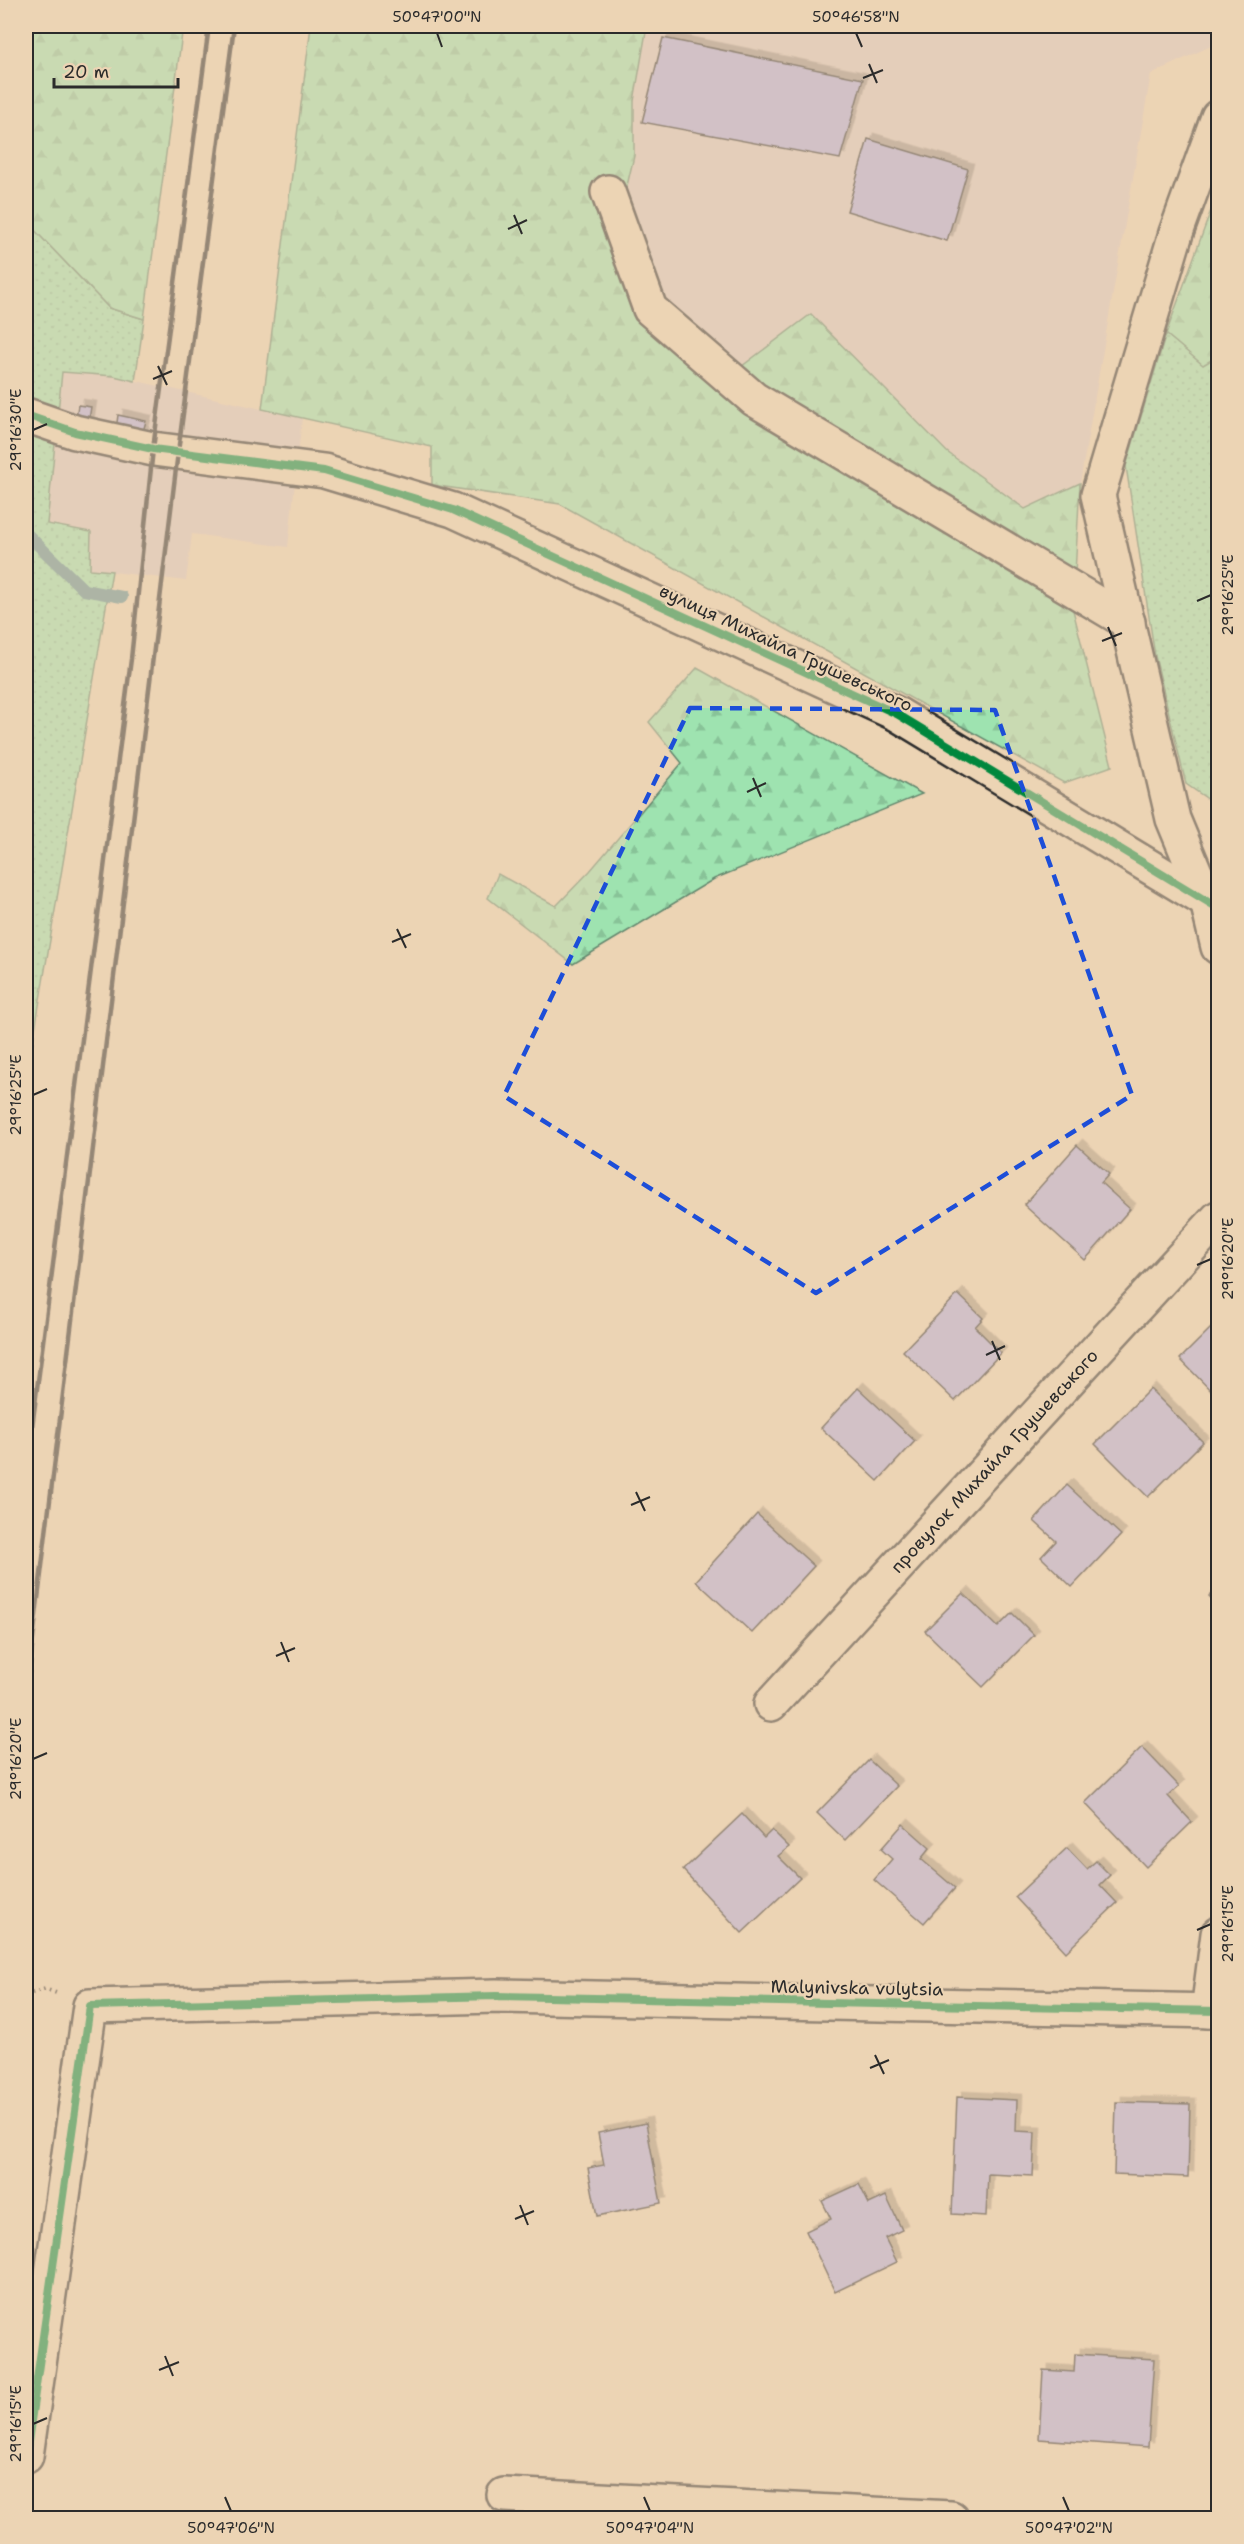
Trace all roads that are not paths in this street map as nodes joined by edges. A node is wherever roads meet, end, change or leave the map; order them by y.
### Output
1 (1218, 117) edge
2 (608, 192) dead end
3 (26, 415) edge
4 (1128, 622) junction
5 (1213, 904) edge
6 (1218, 947) edge
7 (1218, 1218) edge
8 (771, 1704) dead end
9 (1218, 1934) edge
10 (1213, 2011) edge
11 (26, 2456) edge
12 (504, 2494) dead end
13 (951, 2518) edge

1 - 4 street
2 - 4 street
3 - 5 street, вулиця Михайла Грушевського
4 - 5 street
5 - 6 street
7 - 8 street, провулок Михайла Грушевського
9 - 10 street
10 - 11 street, Malynivska vulytsia
12 - 13 street

